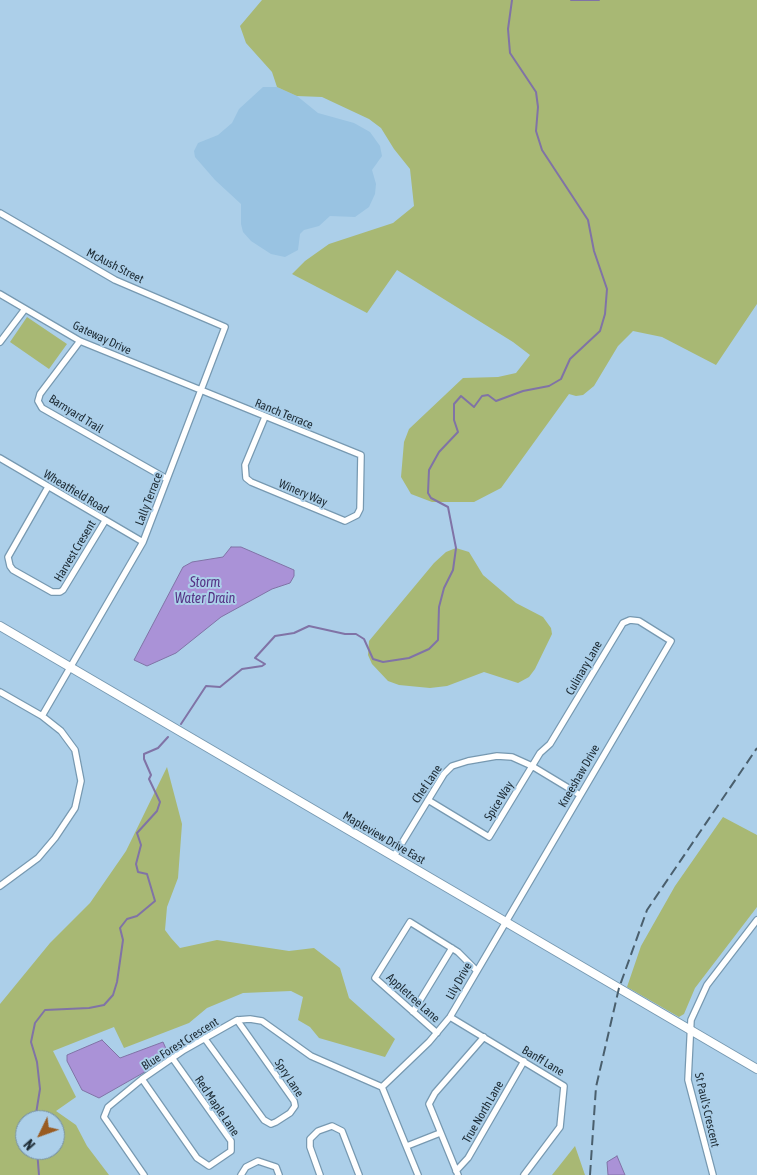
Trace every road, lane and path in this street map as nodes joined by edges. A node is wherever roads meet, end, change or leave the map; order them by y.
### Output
1 (0, 213) edge
2 (0, 294) edge
3 (25, 309) junction
4 (225, 328) joint
5 (80, 341) junction
6 (0, 342) edge
7 (199, 391) junction
8 (265, 418) junction
9 (361, 456) joint
10 (0, 458) edge
11 (167, 479) junction
12 (48, 487) junction
13 (105, 521) junction
14 (142, 542) junction
15 (0, 626) edge
16 (670, 641) joint
17 (71, 668) junction
18 (0, 692) edge
19 (42, 716) junction
20 (532, 766) junction
21 (580, 795) junction
22 (428, 800) junction
23 (394, 856) junction
24 (1, 883) edge
25 (757, 920) edge
26 (506, 922) junction
27 (452, 948) junction
28 (477, 971) junction
29 (413, 1012) junction
30 (450, 1016) junction
31 (237, 1020) junction
32 (690, 1030) junction
33 (436, 1033) junction
34 (484, 1037) junction
35 (205, 1039) junction
36 (173, 1058) junction
37 (524, 1061) junction
38 (757, 1069) edge
39 (142, 1079) junction
40 (382, 1087) junction
41 (440, 1133) junction
42 (407, 1146) junction
43 (457, 1173) edge
44 (144, 1175) edge
45 (241, 1175) edge
46 (279, 1175) edge
47 (320, 1175) edge
48 (359, 1175) edge
49 (418, 1175) edge
50 (524, 1175) edge
51 (713, 1175) edge

1 - 4 street, McAush Street
2 - 3 street, Gateway Drive
3 - 5 street, Gateway Drive
3 - 6 street
4 - 7 street, Lally Terrace
5 - 7 street, Gateway Drive
5 - 11 street, Barnyard Trail
7 - 8 street, Ranch Terrace
7 - 11 street, Lally Terrace
8 - 9 street, Ranch Terrace
8 - 9 street, Winery Way
10 - 12 street, Wheatfield Road
11 - 14 street, Lally Terrace
12 - 13 street, Wheatfield Road
12 - 13 street, Harvest Cresent
13 - 14 street, Wheatfield Road
14 - 17 street, Lally Terrace
15 - 17 main road, Mapleview Drive East
16 - 20 street, Culinary Lane
16 - 21 street, Kneeshaw Drive
17 - 19 street, Lally Terrace
17 - 23 main road, Mapleview Drive East
18 - 19 street
19 - 24 street
20 - 21 street, Chef Lane
20 - 22 street, Chef Lane
20 - 22 street, Spice Way
21 - 26 street, Kneeshaw Drive
22 - 23 street, Chef Lane
23 - 26 main road, Mapleview Drive East
25 - 32 street, St Paul's Crescent
26 - 28 street, Lily Drive
26 - 32 main road, Mapleview Drive East
27 - 28 street, Appletree Lane
27 - 29 street
27 - 29 street, Appletree Lane
28 - 30 street, Lily Drive
29 - 33 street, Appletree Lane
30 - 33 street, Lily Drive
30 - 34 street, Banff Lane
31 - 35 street, Blue Forest Crescent
31 - 35 street, Spry Lane
31 - 40 street, Blue Forest Crescent
32 - 38 main road, Mapleview Drive East
32 - 51 street, St Paul's Crescent
33 - 40 street, Lily Drive
34 - 37 street, Banff Lane
34 - 41 street
35 - 36 street, Blue Forest Crescent
36 - 39 street, Blue Forest Crescent
36 - 39 street, Red Maple Lane
37 - 43 street, True North Lane
37 - 50 street, Banff Lane
39 - 44 street, Blue Forest Crescent
40 - 42 street
41 - 42 street
41 - 43 street
42 - 49 street
45 - 46 street
47 - 48 street

